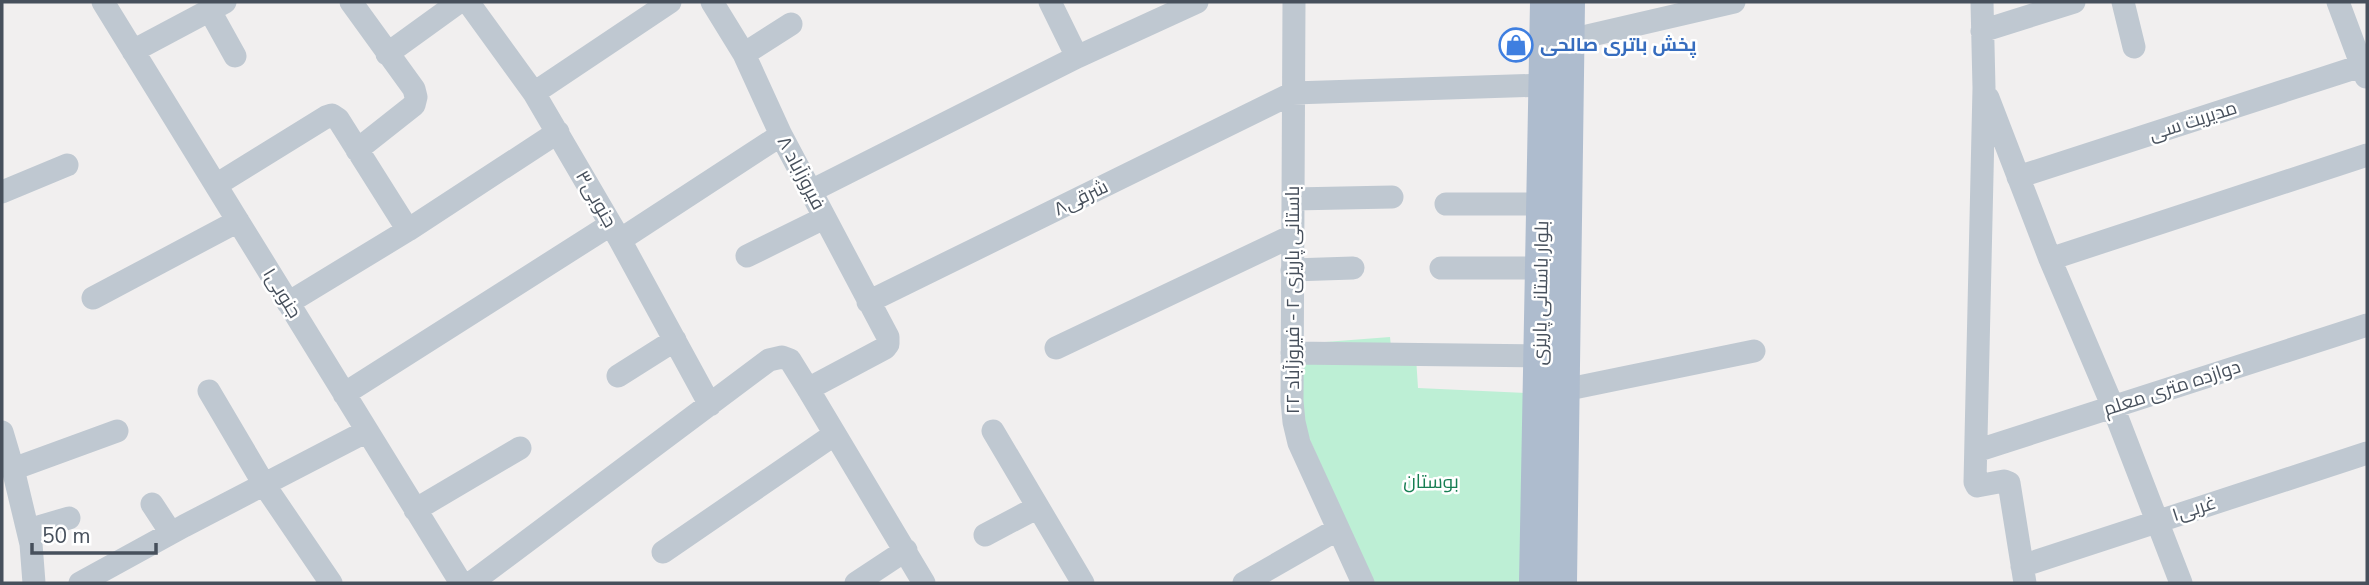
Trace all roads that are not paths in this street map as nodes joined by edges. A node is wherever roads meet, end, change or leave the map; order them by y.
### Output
1 (103, 2) edge
2 (351, 2) edge
3 (459, 2) edge
4 (468, 2) edge
5 (670, 2) edge
6 (712, 2) edge
7 (1050, 2) edge
8 (1197, 2) edge
9 (1294, 2) edge
10 (1545, 2) edge
11 (1570, 2) edge
12 (1734, 2) edge
13 (1982, 2) edge
14 (2074, 2) edge
15 (2123, 2) edge
16 (2338, 2) edge
17 (217, 6) edge
18 (791, 24) dead end
19 (1982, 31) junction
20 (1570, 40) junction
21 (2134, 47) dead end
22 (133, 51) junction
23 (387, 54) junction
24 (744, 54) junction
25 (235, 56) dead end
26 (1077, 57) junction
27 (2366, 70) edge
28 (1545, 85) junction
29 (1984, 88) junction
30 (534, 93) junction
31 (1293, 93) junction
32 (558, 132) junction
33 (780, 135) junction
34 (357, 150) junction
35 (2367, 155) edge
36 (67, 165) dead end
37 (2018, 177) junction
38 (216, 185) junction
39 (811, 191) junction
40 (2, 192) edge
41 (1392, 197) dead end
42 (1293, 199) junction
43 (1446, 204) dead end
44 (1542, 204) junction
45 (824, 218) junction
46 (238, 221) junction
47 (408, 230) junction
48 (615, 233) junction
49 (1292, 236) junction
50 (747, 257) dead end
51 (2050, 259) junction
52 (1353, 268) dead end
53 (1441, 268) dead end
54 (1541, 268) junction
55 (1292, 270) junction
56 (93, 298) dead end
57 (868, 302) junction
58 (288, 303) junction
59 (2367, 326) edge
60 (675, 340) junction
61 (1056, 348) dead end
62 (1754, 351) dead end
63 (1292, 353) junction
64 (1539, 356) junction
65 (618, 376) dead end
66 (808, 389) junction
67 (1564, 390) junction
68 (209, 391) dead end
69 (344, 394) junction
70 (710, 405) junction
71 (2113, 407) junction
72 (117, 431) dead end
73 (993, 431) dead end
74 (367, 432) junction
75 (835, 434) junction
76 (520, 448) dead end
77 (6, 449) edge
78 (1976, 451) junction
79 (2367, 453) edge
80 (265, 486) junction
81 (152, 504) dead end
82 (1038, 507) junction
83 (415, 510) junction
84 (69, 518) dead end
85 (2158, 521) junction
86 (1338, 529) junction
87 (28, 530) junction
88 (171, 533) junction
89 (985, 535) dead end
90 (906, 550) junction
91 (663, 552) dead end
92 (2023, 574) edge
93 (34, 583) edge
94 (80, 583) edge
95 (331, 583) edge
96 (461, 583) edge
97 (471, 583) edge
98 (856, 583) edge
99 (924, 583) edge
100 (1081, 583) edge
101 (1244, 583) edge
102 (1363, 583) edge
103 (1534, 583) edge
104 (1562, 583) edge
105 (2181, 583) edge

1 - 22 street, جنوبی۱
2 - 23 street
3 - 23 street
4 - 30 street, جنوبی۳
5 - 30 street
6 - 24 street, فیروزآباد ۸
7 - 26 street
8 - 26 street
9 - 31 street, باستانی پاریزی ۲ - فیروزآباد ۲۲
10 - 28 main road, بلوار باستانی پاریزی
11 - 20 main road, بلوار باستانی پاریزی
12 - 20 street
13 - 19 street
14 - 19 street
15 - 21 street
16 - 27 street
17 - 22 street
17 - 25 street
18 - 24 street
19 - 29 street
20 - 67 main road, بلوار باستانی پاریزی
22 - 38 street, جنوبی۱
23 - 34 street
24 - 33 street, فیروزآباد ۸
26 - 39 street
27 - 37 street, مدیریت سی
28 - 31 street
28 - 44 main road, بلوار باستانی پاریزی
29 - 37 street
29 - 78 street
30 - 32 street, جنوبی۳
31 - 42 street, باستانی پاریزی ۲ - فیروزآباد ۲۲
31 - 57 street, شرقی۸
32 - 47 street
32 - 48 street, جنوبی۳
33 - 39 street, فیروزآباد ۸
33 - 48 street
34 - 38 street
34 - 47 street
35 - 51 street
36 - 40 street
37 - 51 street
38 - 46 street, جنوبی۱
39 - 45 street, فیروزآباد ۸
41 - 42 street
42 - 49 street, باستانی پاریزی ۲ - فیروزآباد ۲۲
43 - 44 street
44 - 54 main road, بلوار باستانی پاریزی
45 - 50 street
45 - 57 street, فیروزآباد ۸
46 - 56 street
46 - 58 street, جنوبی۱
47 - 58 street
48 - 60 street, جنوبی۳
48 - 69 street
49 - 55 street, باستانی پاریزی ۲ - فیروزآباد ۲۲
49 - 61 street
51 - 71 street
52 - 55 street
53 - 54 street
54 - 64 main road, بلوار باستانی پاریزی
55 - 63 street, باستانی پاریزی ۲ - فیروزآباد ۲۲
57 - 66 street, فیروزآباد ۸
58 - 69 street, جنوبی۱
59 - 71 street, دوازده متری معلم
60 - 65 street
60 - 70 street, جنوبی۳
62 - 67 street
63 - 64 street
63 - 86 street, باستانی پاریزی ۲ - فیروزآباد ۲۲
64 - 103 main road, بلوار باستانی پاریزی
66 - 70 street
66 - 75 street
67 - 104 main road, بلوار باستانی پاریزی
68 - 80 street
69 - 74 street, جنوبی۱
70 - 97 street
71 - 78 street, دوازده متری معلم
71 - 85 street
72 - 77 street
73 - 82 street
74 - 80 street
74 - 83 street, جنوبی۱
75 - 90 street
75 - 91 street
76 - 83 street
77 - 87 street
78 - 92 street
79 - 85 street, غربی۱
80 - 88 street
80 - 95 street
81 - 88 street
82 - 89 street
82 - 100 street
83 - 96 street, جنوبی۱
84 - 87 street
85 - 92 street, غربی۱
85 - 105 street
86 - 101 street
86 - 102 street, باستانی پاریزی ۲ - فیروزآباد ۲۲
87 - 93 street
88 - 94 street
90 - 98 street
90 - 99 street

